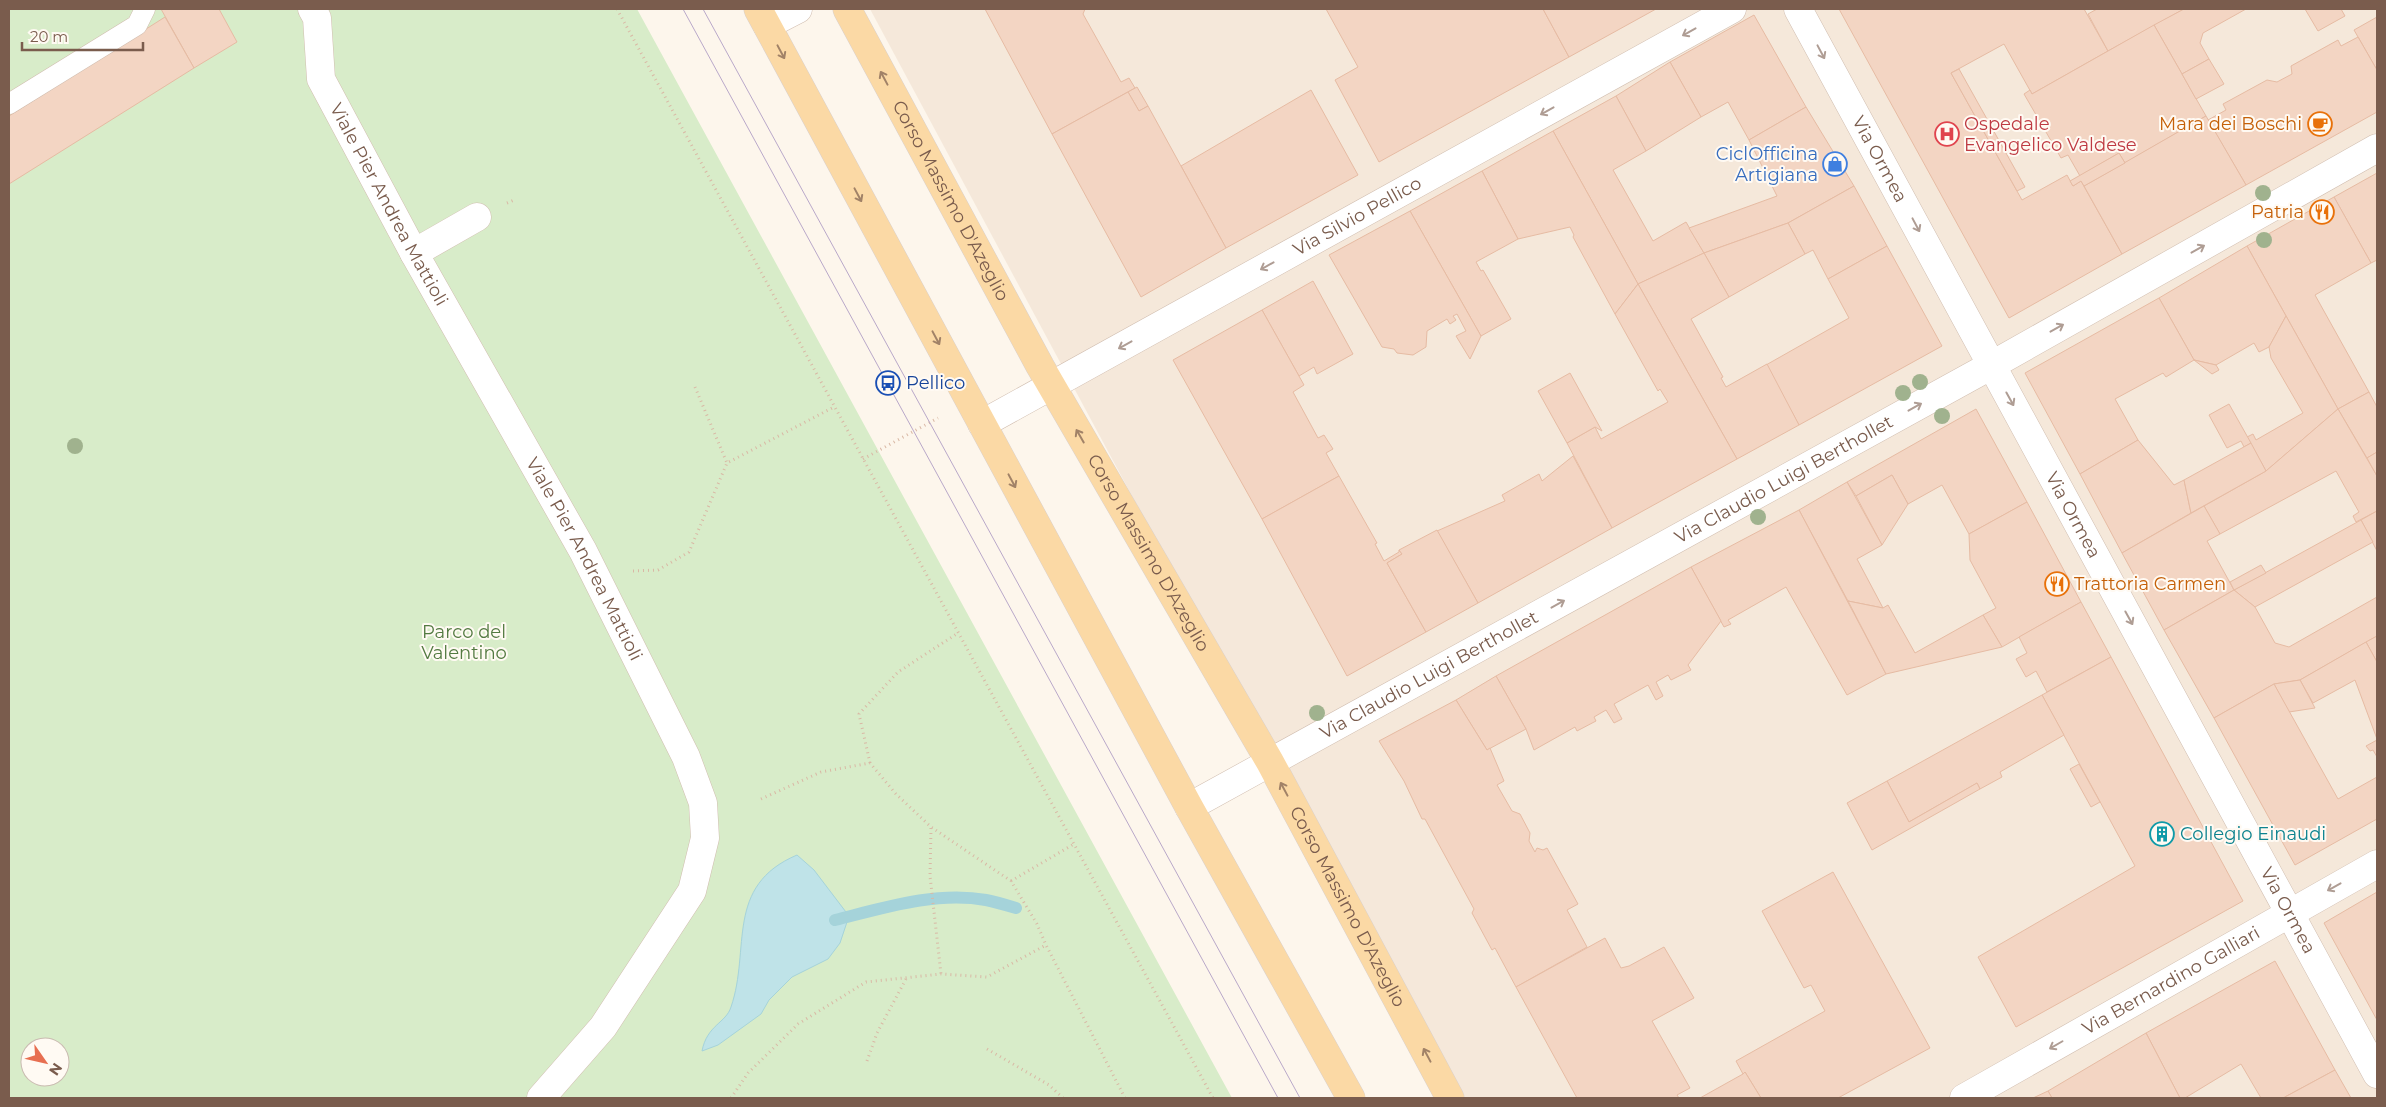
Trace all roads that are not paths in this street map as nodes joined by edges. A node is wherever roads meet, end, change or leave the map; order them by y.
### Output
1 (144, 9) edge
2 (312, 9) edge
3 (798, 9) edge
4 (847, 9) edge
5 (1732, 9) edge
6 (1798, 9) edge
7 (763, 17) edge
8 (9, 104) edge
9 (2377, 148) edge
10 (477, 217) dead end
11 (414, 253) junction
12 (1992, 365) junction
13 (1051, 386) junction
14 (982, 424) junction
15 (1270, 762) junction
16 (1189, 807) junction
17 (2377, 864) edge
18 (2289, 912) junction
19 (2377, 1074) edge
20 (541, 1098) edge
21 (1351, 1098) edge
22 (1450, 1098) edge
23 (1964, 1098) edge

1 - 8 lane
2 - 11 street, Viale Pier Andrea Mattioli
3 - 7 street
13 -> 4 main road, Corso Massimo D'Azeglio
5 -> 13 street, Via Silvio Pellico
6 -> 12 street, Via Ormea
7 -> 14 main road
12 -> 9 street, Via Claudio Luigi Berthollet
10 - 11 street
11 - 20 street, Viale Pier Andrea Mattioli
15 -> 12 street, Via Claudio Luigi Berthollet
12 -> 18 street, Via Ormea
13 - 14 street, Via Silvio Pellico
15 -> 13 main road, Corso Massimo D'Azeglio
14 -> 16 main road
15 - 16 street, Via Claudio Luigi Berthollet
22 -> 15 main road, Corso Massimo D'Azeglio
16 - 21 main road
17 -> 18 street, Via Bernardino Galliari
18 - 19 street, Via Ormea
18 -> 23 street, Via Bernardino Galliari

